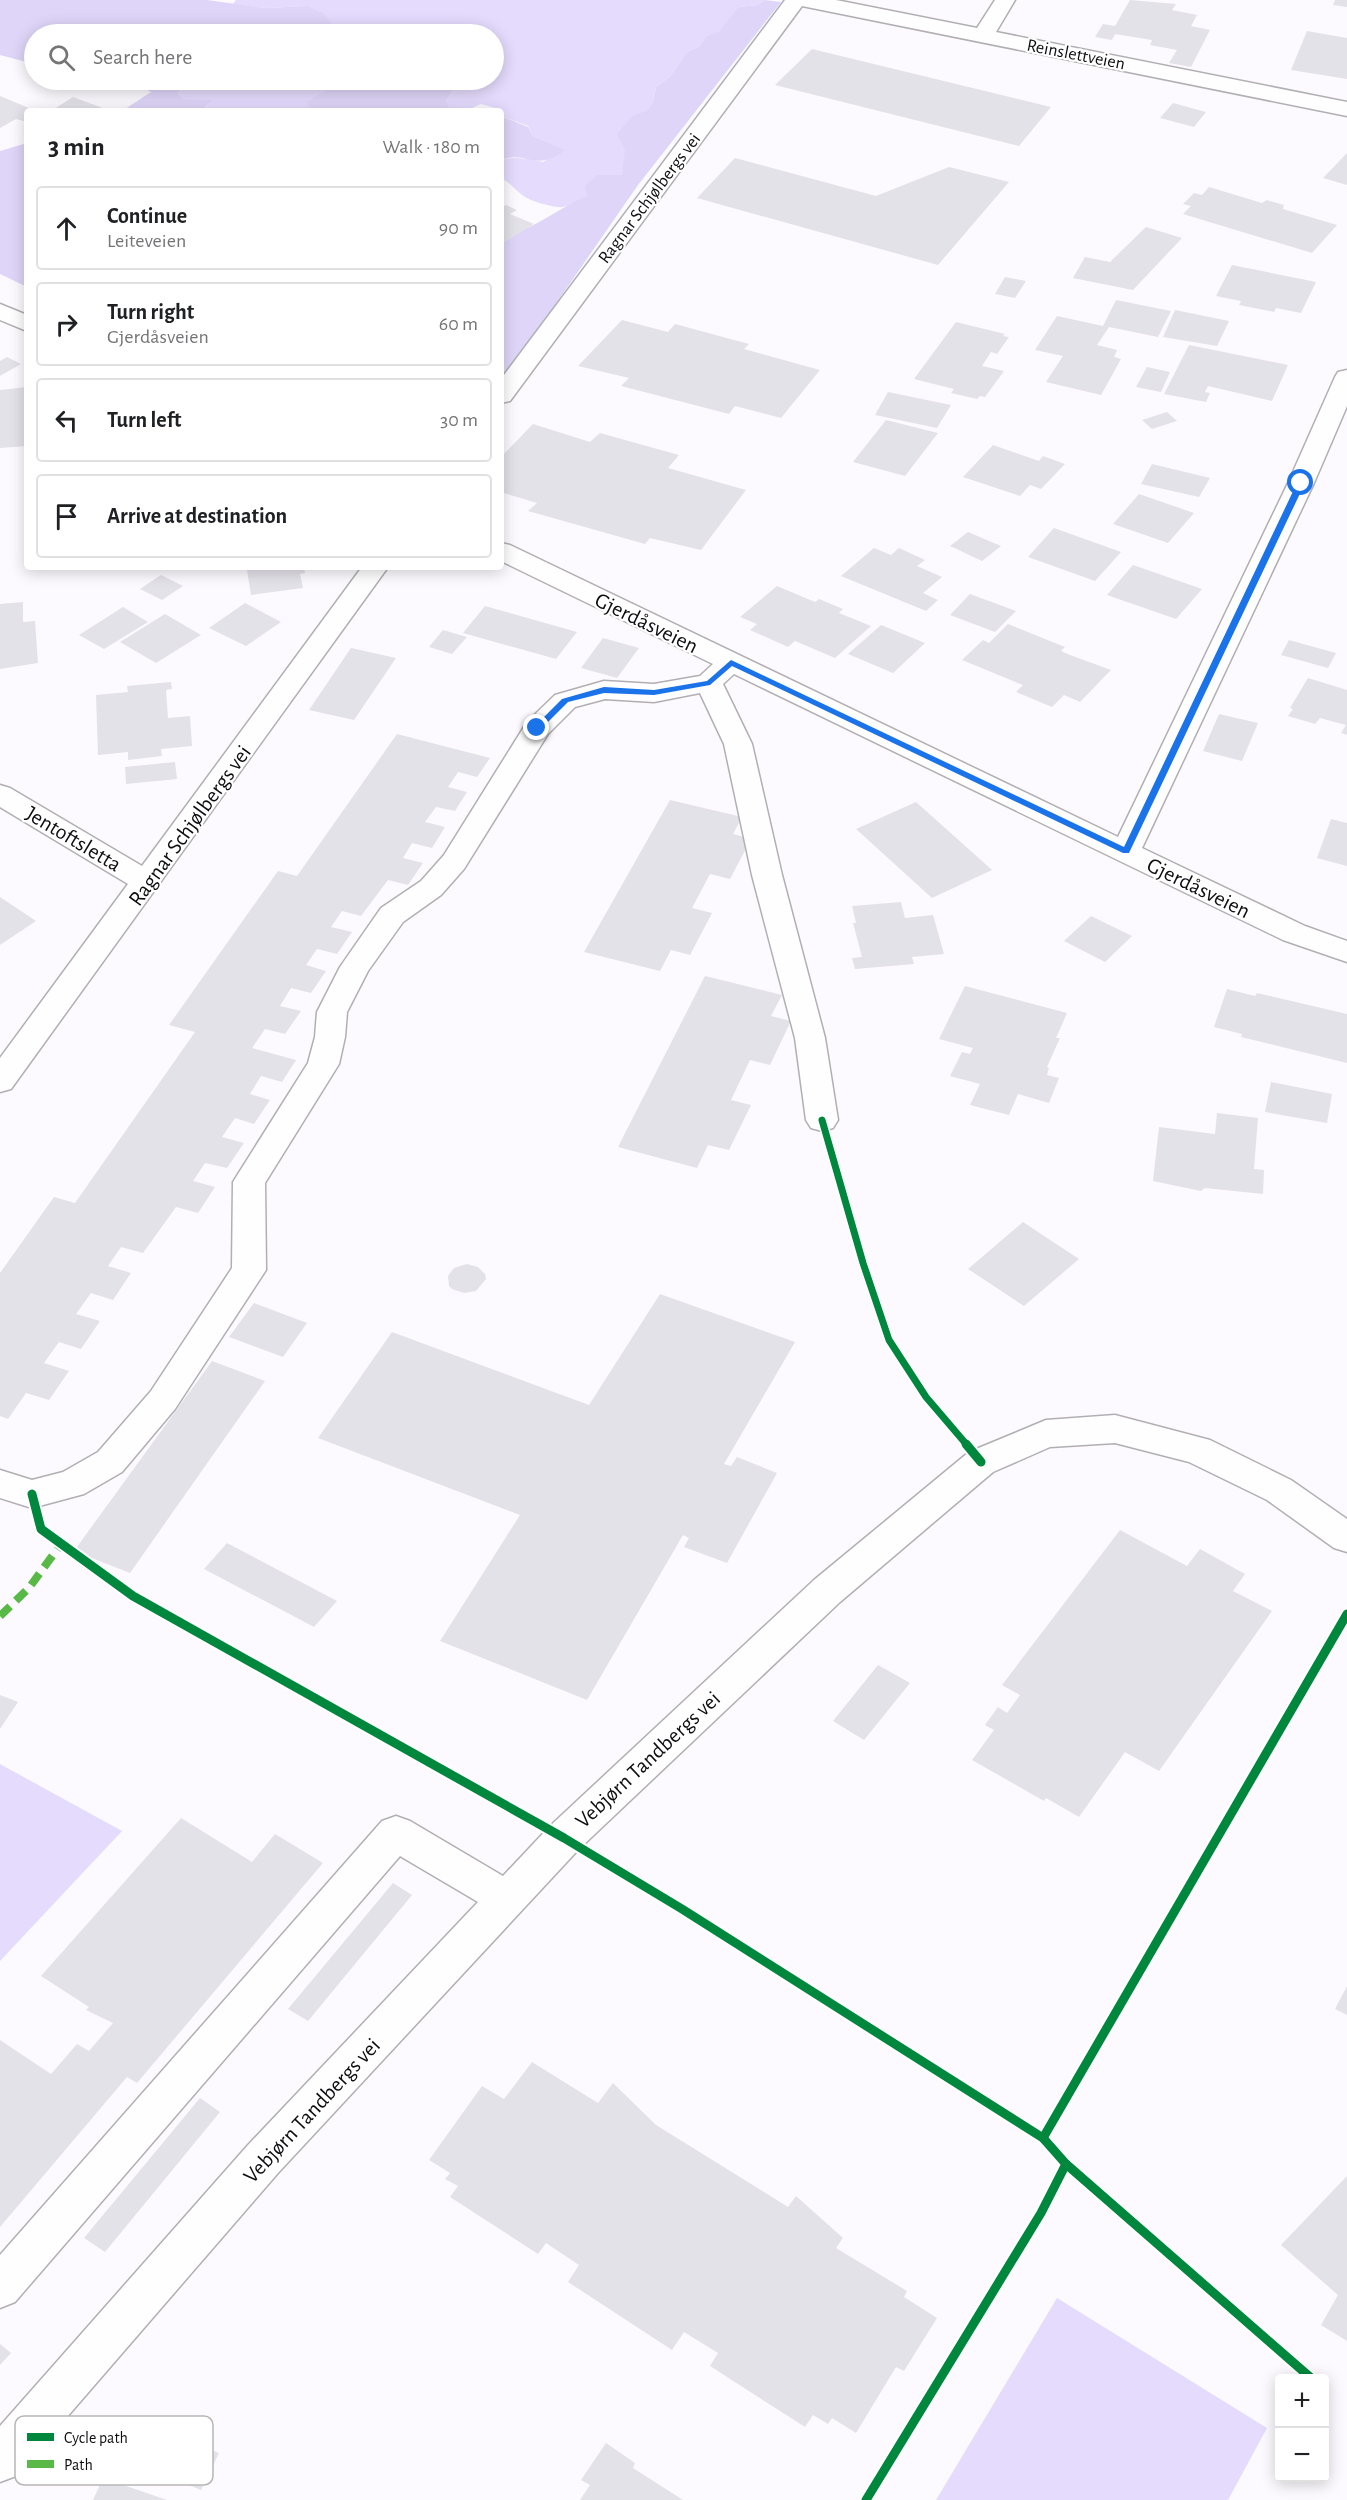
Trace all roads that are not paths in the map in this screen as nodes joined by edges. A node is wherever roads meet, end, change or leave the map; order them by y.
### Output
1 (796, 0) edge
2 (805, 0) edge
3 (1005, 0) edge
4 (984, 36) junction
5 (1347, 109) edge
6 (0, 311) edge
7 (24, 323) edge
8 (1347, 377) edge
9 (504, 392) edge
10 (504, 553) edge
11 (373, 570) edge
12 (720, 673) junction
13 (0, 794) edge
14 (1126, 851) junction
15 (147, 882) junction
16 (1347, 952) edge
17 (0, 1081) edge
18 (822, 1120) dead end
19 (0, 1484) edge
20 (1347, 1538) edge
21 (508, 1899) junction
22 (0, 2288) edge
23 (38, 2416) edge
24 (15, 2443) edge
25 (0, 2460) edge

1 - 9 street, Ragnar Schjølbergs vei
2 - 4 street, Reinslettveien
3 - 4 street
4 - 5 street, Reinslettveien
6 - 7 street
8 - 14 street
10 - 12 street, Gjerdåsveien
11 - 15 street, Ragnar Schjølbergs vei
12 - 14 street, Gjerdåsveien
12 - 18 street
12 - 19 street
13 - 15 street, Jentoftsletta
14 - 16 street, Gjerdåsveien
15 - 17 street, Ragnar Schjølbergs vei
20 - 21 street, Vebjørn Tandbergs vei
21 - 22 street
21 - 23 street, Vebjørn Tandbergs vei
24 - 25 street, Vebjørn Tandbergs vei

